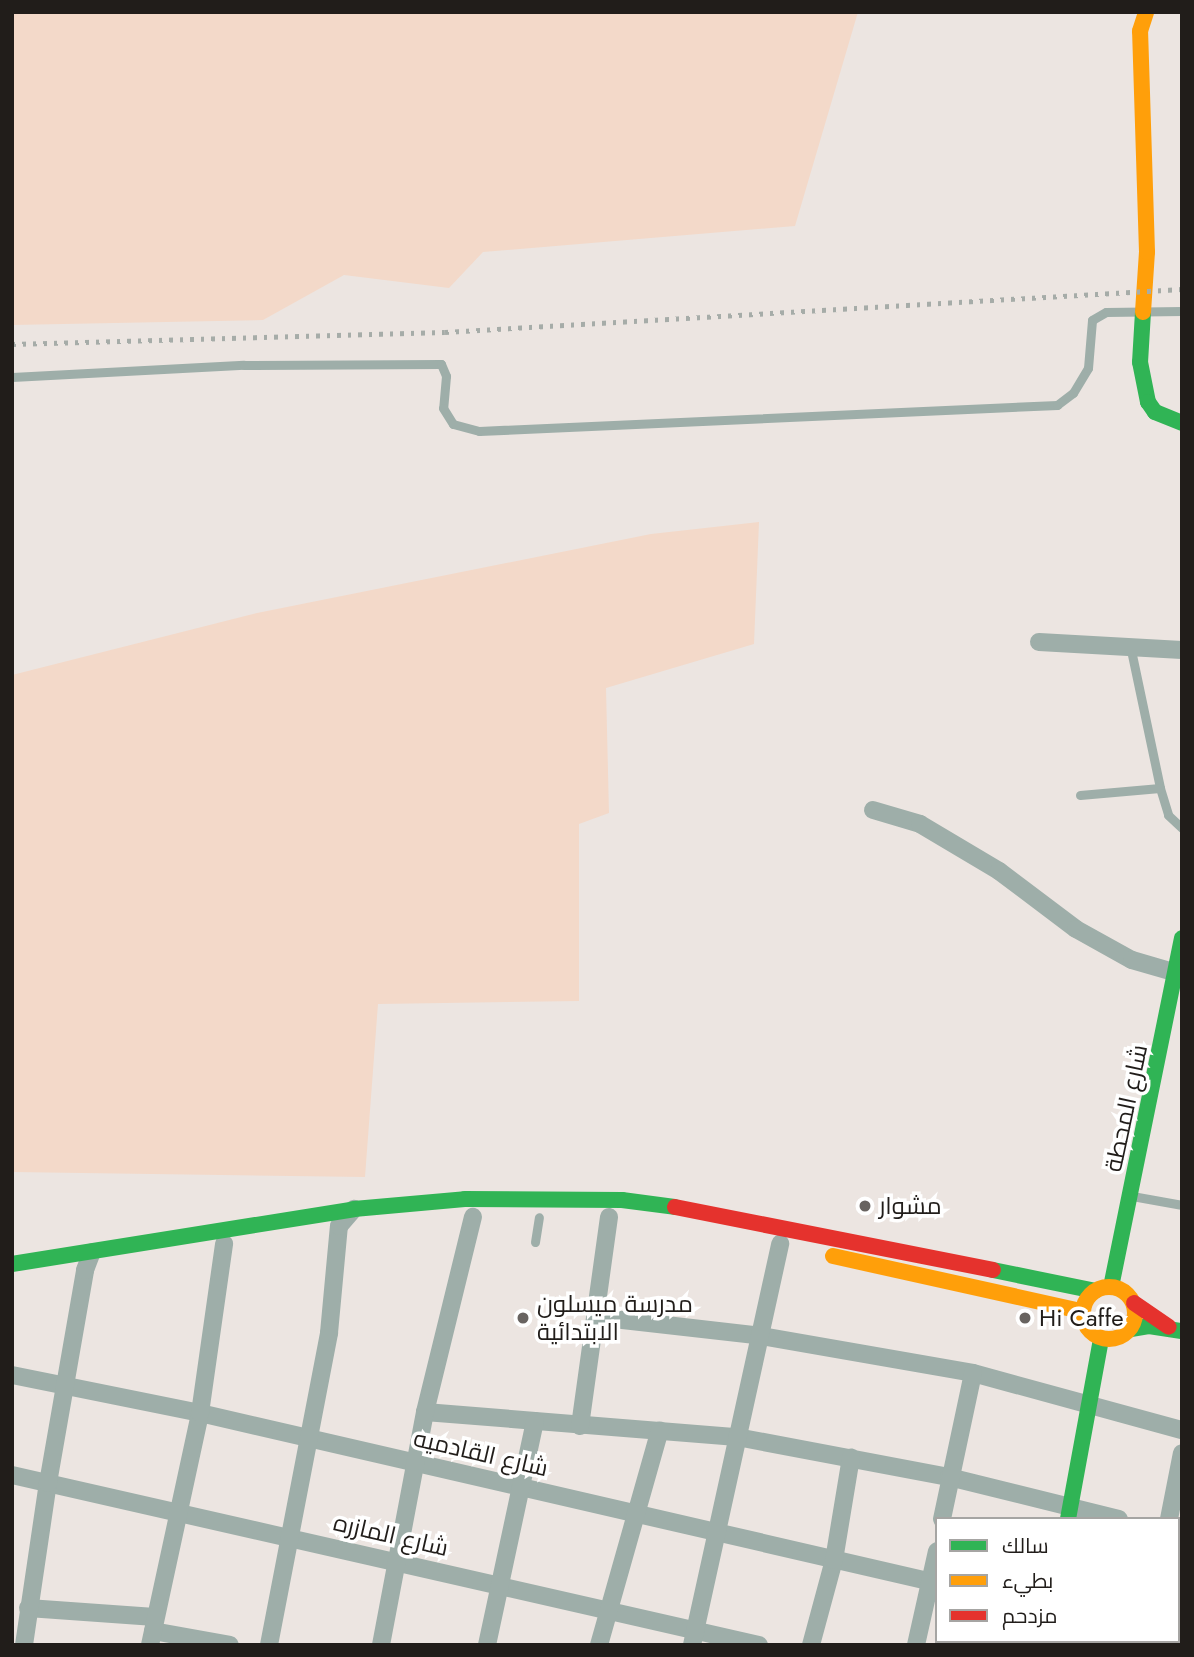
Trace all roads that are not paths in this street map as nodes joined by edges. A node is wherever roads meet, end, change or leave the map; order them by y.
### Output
1 (1146, 12) edge
2 (1182, 311) edge
3 (1143, 313) junction
4 (12, 377) edge
5 (1182, 424) edge
6 (1039, 642) dead end
7 (1131, 650) junction
8 (1182, 650) edge
9 (1160, 789) junction
10 (1080, 795) dead end
11 (873, 810) dead end
12 (1182, 828) edge
13 (1182, 937) edge
14 (1177, 973) junction
15 (1131, 1195) junction
16 (1182, 1205) edge
17 (354, 1209) junction
18 (533, 1217) joint
19 (466, 1218) joint
20 (615, 1218) joint
21 (647, 1221) dead end
22 (339, 1226) junction
23 (535, 1242) dead end
24 (224, 1244) junction
25 (780, 1244) junction
26 (92, 1252) junction
27 (12, 1264) edge
28 (85, 1270) junction
29 (12, 1281) edge
30 (1103, 1289) junction
31 (1134, 1303) junction
32 (1082, 1311) junction
33 (596, 1317) junction
34 (1130, 1329) junction
35 (1176, 1329) edge
36 (762, 1336) junction
37 (1101, 1339) junction
38 (973, 1373) junction
39 (12, 1375) edge
40 (65, 1387) junction
41 (1090, 1404) junction
42 (425, 1412) junction
43 (200, 1413) junction
44 (535, 1422) junction
45 (580, 1426) junction
46 (660, 1430) junction
47 (1182, 1430) edge
48 (307, 1437) junction
49 (737, 1437) junction
50 (1182, 1453) edge
51 (851, 1457) junction
52 (417, 1463) junction
53 (12, 1475) edge
54 (949, 1477) junction
55 (48, 1483) junction
56 (524, 1488) junction
57 (176, 1512) junction
58 (1069, 1513) edge
59 (637, 1514) junction
60 (942, 1517) edge
61 (1102, 1517) edge
62 (1169, 1517) edge
63 (718, 1533) junction
64 (289, 1537) junction
65 (834, 1560) junction
66 (398, 1561) junction
67 (934, 1583) edge
68 (501, 1584) junction
69 (23, 1603) edge
70 (609, 1608) junction
71 (153, 1631) edge
72 (694, 1636) edge
73 (24, 1645) edge
74 (230, 1645) edge
75 (269, 1645) edge
76 (381, 1645) edge
77 (487, 1645) edge
78 (599, 1645) edge
79 (759, 1645) edge
80 (811, 1645) edge
81 (916, 1645) edge

1 - 3 main road
2 - 3 lane
3 - 4 lane
3 - 5 main road
6 - 7 street
7 - 8 street
7 - 9 lane
9 - 10 lane
9 - 12 lane
11 - 14 street
13 - 14 main road, شارع المحطة
14 - 15 main road, شارع المحطة
15 - 16 lane
15 - 30 main road, شارع المحطة
17 - 22 street
17 - 26 main road
17 - 30 main road
18 - 20 main road
18 - 23 lane
19 - 22 main road
19 - 42 street
20 - 33 street
21 - 25 main road
22 - 24 main road
22 - 48 street
24 - 28 main road
24 - 43 street
25 - 32 main road
25 - 36 street
26 - 27 main road
26 - 28 street
28 - 29 main road
28 - 40 street
30 - 31 main road
30 - 32 main road
31 - 34 main road
31 - 35 main road
32 - 37 main road
33 - 36 street
33 - 45 street
34 - 35 main road
34 - 37 main road
36 - 38 street
36 - 49 street
37 - 41 main road
38 - 41 street
38 - 54 street
39 - 40 street, شارع القادميه
40 - 43 street, شارع القادميه
40 - 55 street
41 - 47 street
41 - 58 main road
42 - 44 street
42 - 52 street
43 - 48 street, شارع القادميه
43 - 57 street
44 - 45 street
44 - 56 street
45 - 46 street
46 - 49 street
46 - 59 street
48 - 52 street, شارع القادميه
48 - 64 street
49 - 51 street
49 - 63 street
50 - 62 street
51 - 54 street
51 - 65 street
52 - 56 street, شارع القادميه
52 - 66 street
53 - 55 street, شارع المازره
54 - 58 street
54 - 60 street
55 - 57 street, شارع المازره
55 - 69 street
56 - 59 street, شارع القادميه
56 - 68 street
57 - 64 street, شارع المازره
57 - 71 street
58 - 61 street
59 - 63 street, شارع القادميه
59 - 70 street
63 - 65 street, شارع القادميه
63 - 72 street
64 - 66 street, شارع المازره
64 - 75 street
65 - 67 street, شارع القادميه
65 - 80 street
66 - 68 street, شارع المازره
66 - 76 street
67 - 81 street
68 - 70 street, شارع المازره
68 - 77 street
69 - 71 street
69 - 73 street
70 - 72 street, شارع المازره
70 - 78 street
71 - 74 street
72 - 79 street, شارع المازره

